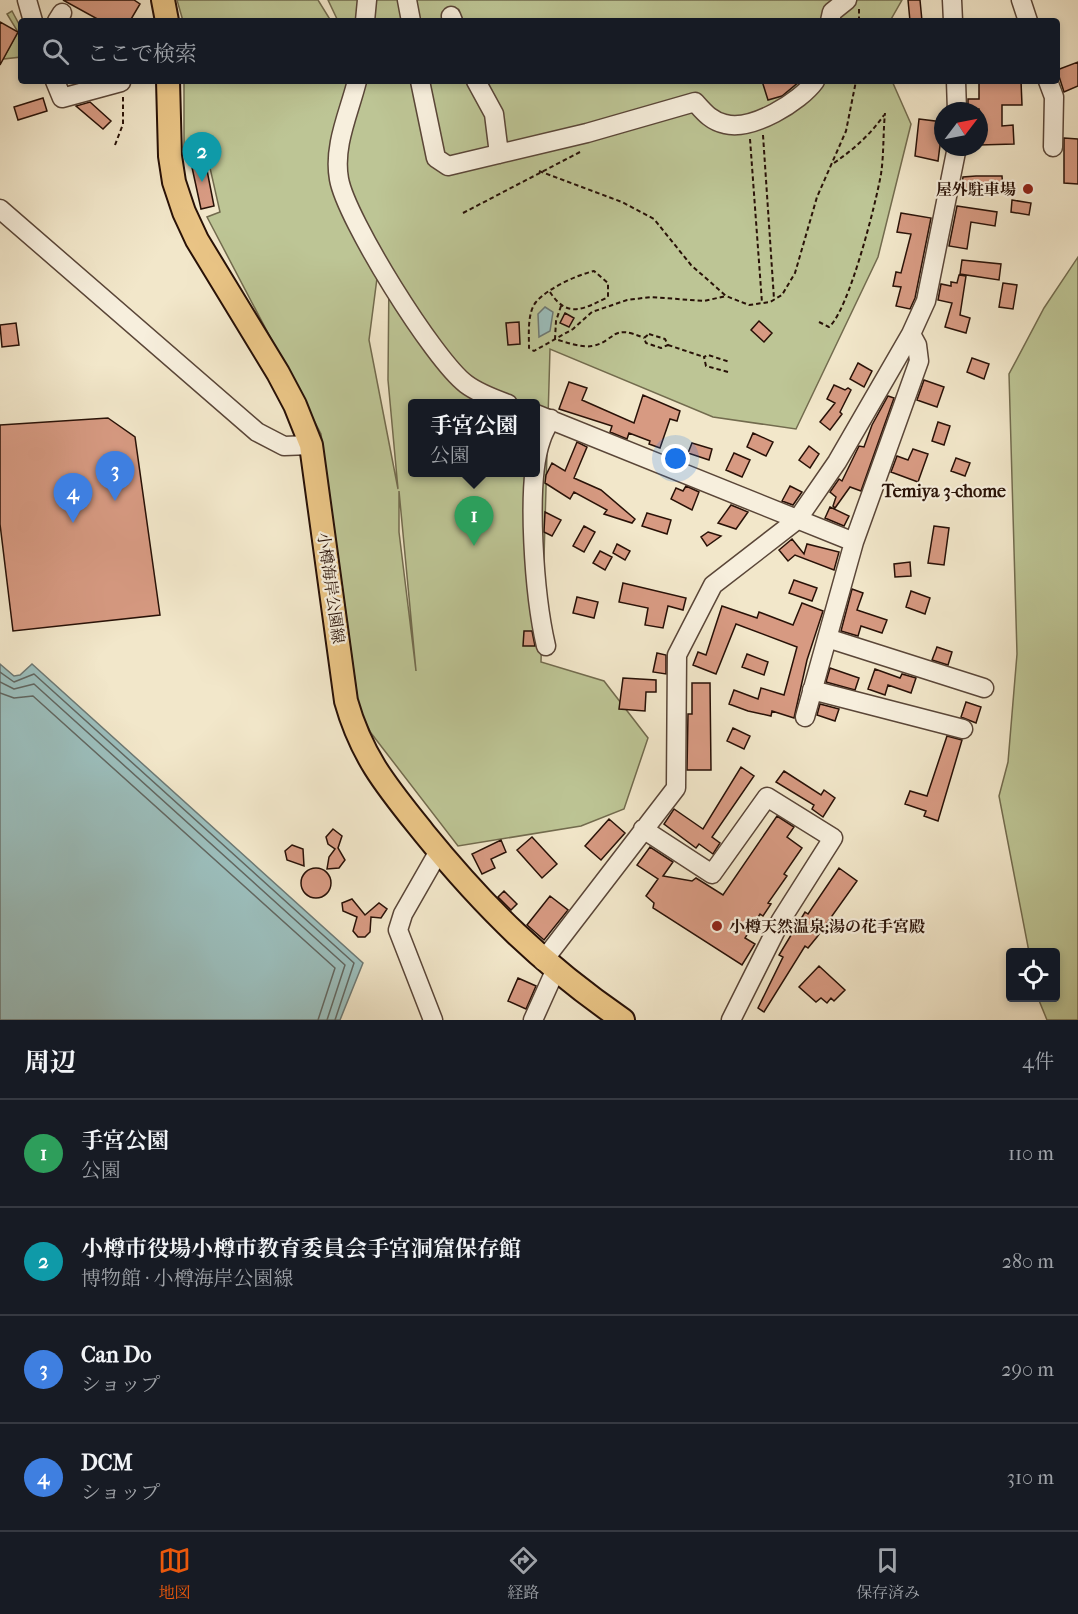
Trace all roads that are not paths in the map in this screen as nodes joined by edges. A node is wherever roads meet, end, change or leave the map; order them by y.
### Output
1 (27, 0) edge
2 (163, 0) edge
3 (367, 0) edge
4 (407, 0) edge
5 (847, 0) edge
6 (952, 0) edge
7 (1021, 0) edge
8 (32, 18) edge
9 (166, 18) edge
10 (366, 18) edge
11 (410, 18) edge
12 (831, 18) edge
13 (953, 18) edge
14 (1027, 18) edge
15 (56, 84) edge
16 (114, 84) edge
17 (168, 84) edge
18 (356, 84) edge
19 (421, 84) edge
20 (478, 84) edge
21 (813, 84) edge
22 (956, 84) edge
23 (1049, 84) edge
24 (957, 102) edge
25 (1053, 147) dead end
26 (499, 154) junction
27 (955, 156) edge
28 (0, 209) edge
29 (911, 334) junction
30 (497, 399) edge
31 (543, 416) edge
32 (540, 436) edge
33 (311, 446) junction
34 (535, 477) edge
35 (797, 520) junction
36 (854, 542) junction
37 (827, 638) junction
38 (546, 646) dead end
39 (984, 688) dead end
40 (812, 690) junction
41 (805, 717) dead end
42 (963, 729) dead end
43 (643, 829) junction
44 (439, 851) junction
45 (549, 966) junction
46 (434, 1020) edge
47 (532, 1020) edge
48 (623, 1020) edge
49 (731, 1020) edge

1 - 8 street
2 - 9 main road
3 - 10 street
4 - 11 street
5 - 12 street
6 - 13 street
7 - 14 street
15 - 16 street
17 - 33 main road, 小樽海岸公園線
18 - 30 street
19 - 26 street
20 - 26 street
21 - 26 street
22 - 24 street
23 - 25 street
27 - 29 street
28 - 33 street
29 - 35 street
29 - 36 street
31 - 32 street
31 - 35 street
33 - 44 main road, 小樽海岸公園線
34 - 38 street
35 - 36 street
35 - 43 street
36 - 37 street
37 - 39 street
37 - 40 street
40 - 41 street
40 - 42 street
43 - 45 street
43 - 49 street
44 - 45 main road, 小樽海岸公園線
44 - 46 street
45 - 47 street
45 - 48 main road, 小樽海岸公園線

